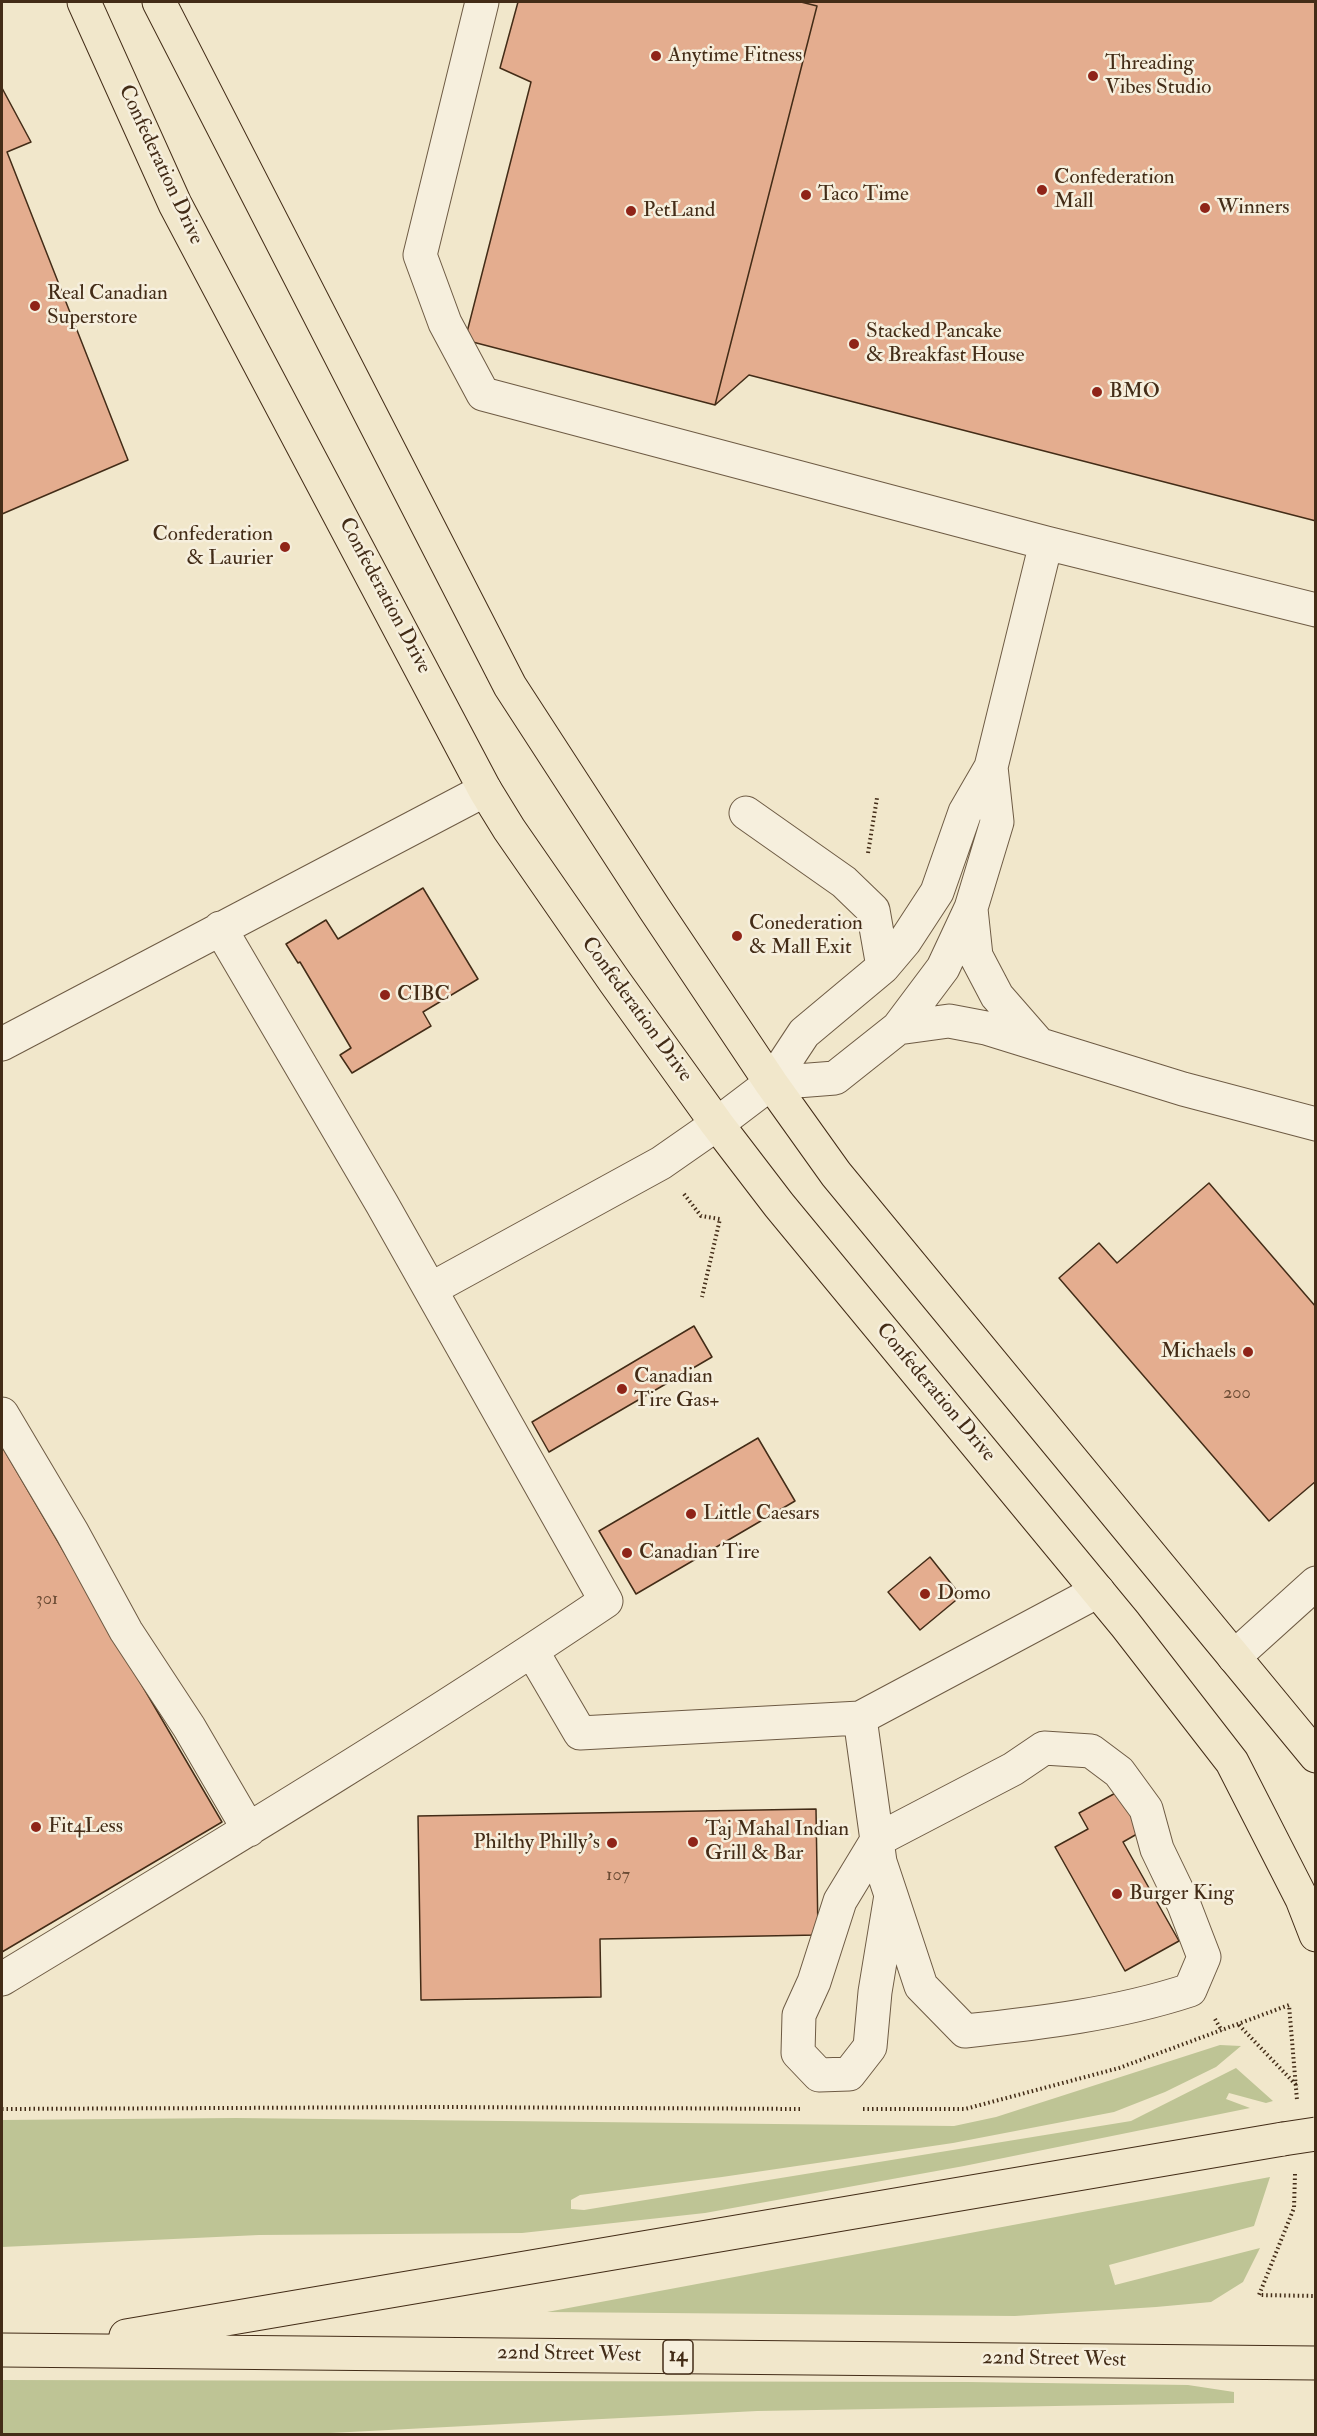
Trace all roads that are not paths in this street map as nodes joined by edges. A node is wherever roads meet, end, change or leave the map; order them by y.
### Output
1 (66, 2) edge
2 (159, 2) edge
3 (185, 2) edge
4 (482, 2) edge
5 (90, 15) edge
6 (207, 98) junction
7 (1046, 543) junction
8 (1316, 610) edge
9 (991, 767) junction
10 (485, 790) junction
11 (746, 813) dead end
12 (971, 908) junction
13 (220, 928) junction
14 (883, 967) junction
15 (898, 1028) junction
16 (1038, 1042) junction
17 (2, 1044) edge
18 (771, 1083) junction
19 (717, 1124) junction
20 (1316, 1124) edge
21 (431, 1289) junction
22 (2, 1414) edge
23 (1316, 1582) edge
24 (1098, 1591) junction
25 (532, 1651) junction
26 (1234, 1657) junction
27 (860, 1718) junction
28 (1316, 1756) edge
29 (249, 1830) junction
30 (877, 1840) junction
31 (891, 1895) junction
32 (1316, 1935) edge
33 (2, 1979) edge
34 (1316, 2134) edge
35 (2, 2350) edge
36 (41, 2350) junction
37 (1316, 2363) edge

1 - 5 main road
2 - 6 main road
3 - 6 main road
4 - 7 lane
5 - 10 main road, Confederation Drive
6 - 18 main road
7 - 8 lane
7 - 9 lane
9 - 12 lane
9 - 14 lane
10 - 13 lane
10 - 19 main road, Confederation Drive
11 - 14 lane
12 - 15 lane
12 - 16 lane
13 - 17 lane
13 - 21 lane
14 - 18 lane
15 - 16 lane
15 - 18 lane
16 - 20 lane
18 - 19 lane
18 - 26 main road
19 - 21 lane
19 - 24 main road, Confederation Drive
21 - 25 lane
22 - 29 lane
23 - 26 lane
24 - 27 lane
24 - 32 main road, Confederation Drive
25 - 27 lane
25 - 29 lane
26 - 28 main road
27 - 30 lane
29 - 33 lane
30 - 31 lane
30 - 31 lane
30 - 31 lane
34 - 36 main road, bridge
35 - 36 main road, 22nd Street West / 14
36 - 37 main road, 22nd Street West / 14

